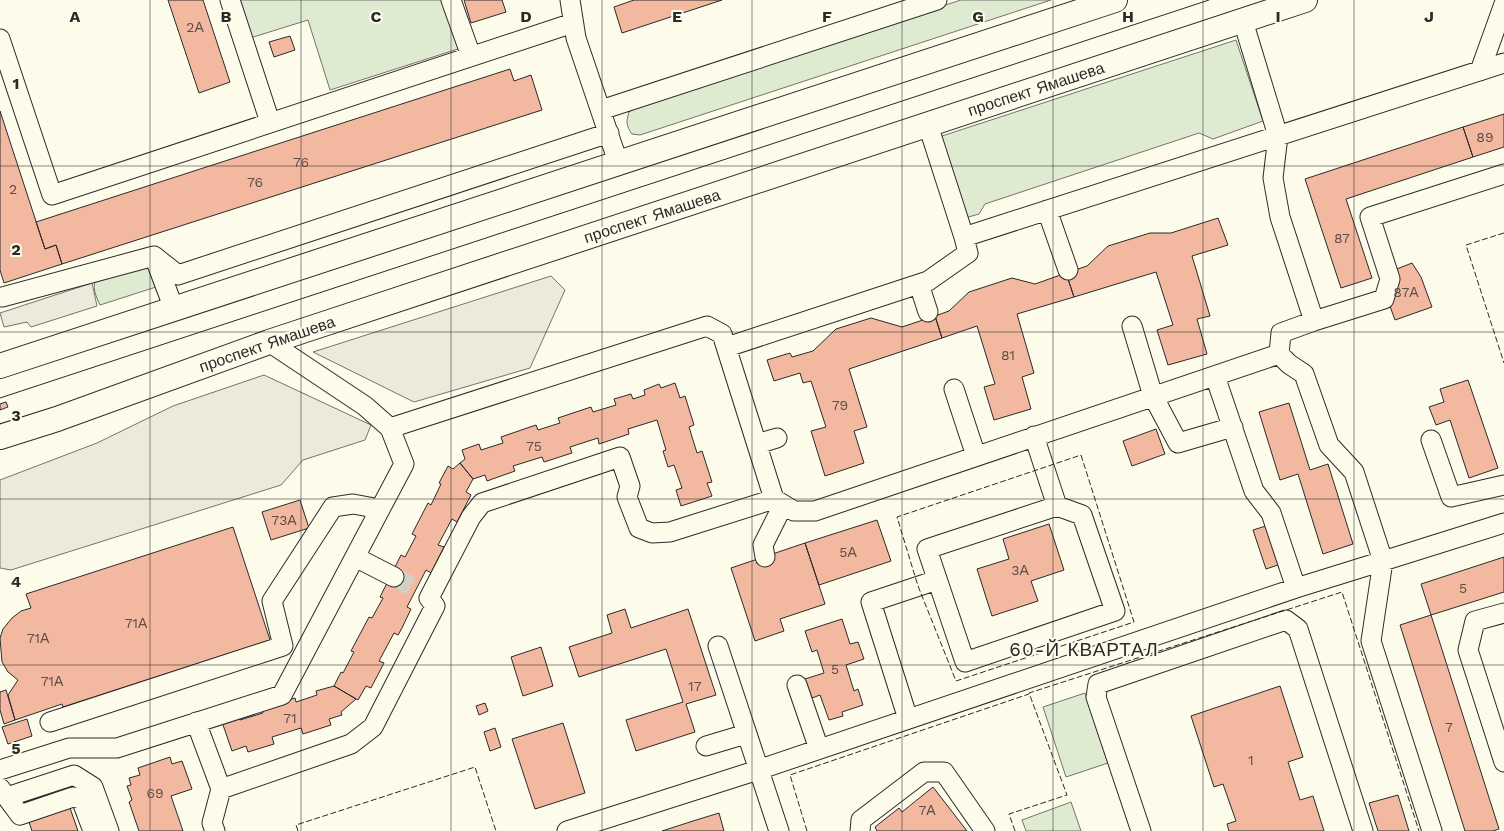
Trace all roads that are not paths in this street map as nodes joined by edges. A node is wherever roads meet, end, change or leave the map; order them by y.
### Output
1 (230, 0) edge
2 (451, 0) edge
3 (570, 0) edge
4 (937, 0) edge
5 (1115, 0) edge
6 (1305, 0) edge
7 (1504, 4) edge
8 (1243, 21) junction
9 (573, 23) junction
10 (0, 39) edge
11 (471, 56) junction
12 (1504, 63) edge
13 (1480, 71) junction
14 (601, 110) junction
15 (270, 122) junction
16 (928, 125) junction
17 (608, 133) junction
18 (1278, 136) junction
19 (618, 162) junction
20 (1504, 174) edge
21 (1047, 210) junction
22 (964, 237) junction
23 (154, 256) junction
24 (1068, 270) dead end
25 (919, 284) junction
26 (2, 298) dead end
27 (174, 310) junction
28 (928, 312) dead end
29 (1314, 321) junction
30 (1132, 326) dead end
31 (269, 342) junction
32 (727, 347) junction
33 (1279, 354) junction
34 (0, 366) edge
35 (1216, 376) junction
36 (954, 389) dead end
37 (1153, 396) junction
38 (1233, 427) junction
39 (390, 428) junction
40 (1034, 436) junction
41 (0, 437) edge
42 (777, 438) dead end
43 (1431, 440) dead end
44 (757, 444) junction
45 (976, 456) junction
46 (1504, 485) edge
47 (778, 502) junction
48 (1057, 506) junction
49 (380, 509) junction
50 (1504, 523) edge
51 (766, 557) dead end
52 (355, 558) junction
53 (1383, 560) junction
54 (394, 577) tunnel mouth
55 (937, 580) junction
56 (1296, 588) junction
57 (1504, 613) edge
58 (718, 646) dead end
59 (797, 684) dead end
60 (908, 719) junction
61 (50, 722) dead end
62 (196, 722) junction
63 (746, 734) junction
64 (706, 746) dead end
65 (819, 749) junction
66 (1504, 762) edge
67 (0, 770) edge
68 (758, 770) junction
69 (221, 789) junction
70 (3, 793) edge
71 (92, 831) edge
72 (109, 831) edge
73 (215, 831) edge
74 (567, 831) edge
75 (779, 831) edge
76 (860, 831) edge
77 (985, 831) edge
78 (1141, 831) edge
79 (1363, 831) edge
80 (1432, 831) edge

1 - 15 lane
2 - 11 lane
3 - 9 lane
4 - 14 lane
5 - 19 main road
6 - 8 main road, проспект Ямашева
7 - 13 lane
8 - 16 main road, проспект Ямашева
8 - 18 lane
9 - 11 lane
9 - 14 lane
10 - 15 lane
11 - 15 lane
12 - 13 lane
13 - 18 lane
14 - 17 lane
16 - 22 lane
16 - 31 main road, проспект Ямашева
17 - 19 lane
17 - 23 lane
18 - 21 lane
18 - 29 lane
19 - 27 main road
20 - 29 lane
21 - 22 lane
21 - 24 lane
22 - 25 lane
23 - 26 lane
23 - 27 lane
25 - 28 lane
25 - 32 lane
27 - 34 main road
29 - 33 lane
30 - 37 lane
31 - 39 lane
31 - 41 main road, проспект Ямашева
32 - 39 lane
32 - 44 lane
33 - 35 lane
33 - 53 lane
35 - 37 lane
35 - 38 lane
36 - 45 lane
37 - 38 lane
37 - 40 lane
38 - 56 lane
39 - 49 lane
40 - 45 lane
40 - 48 lane
42 - 44 lane
43 - 46 lane
44 - 47 lane
45 - 47 lane
47 - 51 lane
47 - 69 lane
48 - 55 lane
48 - 55 lane
49 - 52 lane
49 - 61 lane
50 - 53 lane
52 - 54 lane
52 - 62 lane
53 - 56 lane
53 - 80 lane
55 - 60 lane
56 - 60 lane
57 - 66 lane
58 - 63 lane
59 - 65 lane
60 - 65 lane
62 - 67 lane
62 - 69 lane
63 - 64 lane
63 - 68 lane
65 - 68 lane
68 - 74 lane
68 - 75 lane
69 - 73 lane
70 - 71 lane
70 - 72 lane
76 - 77 lane
78 - 79 lane

